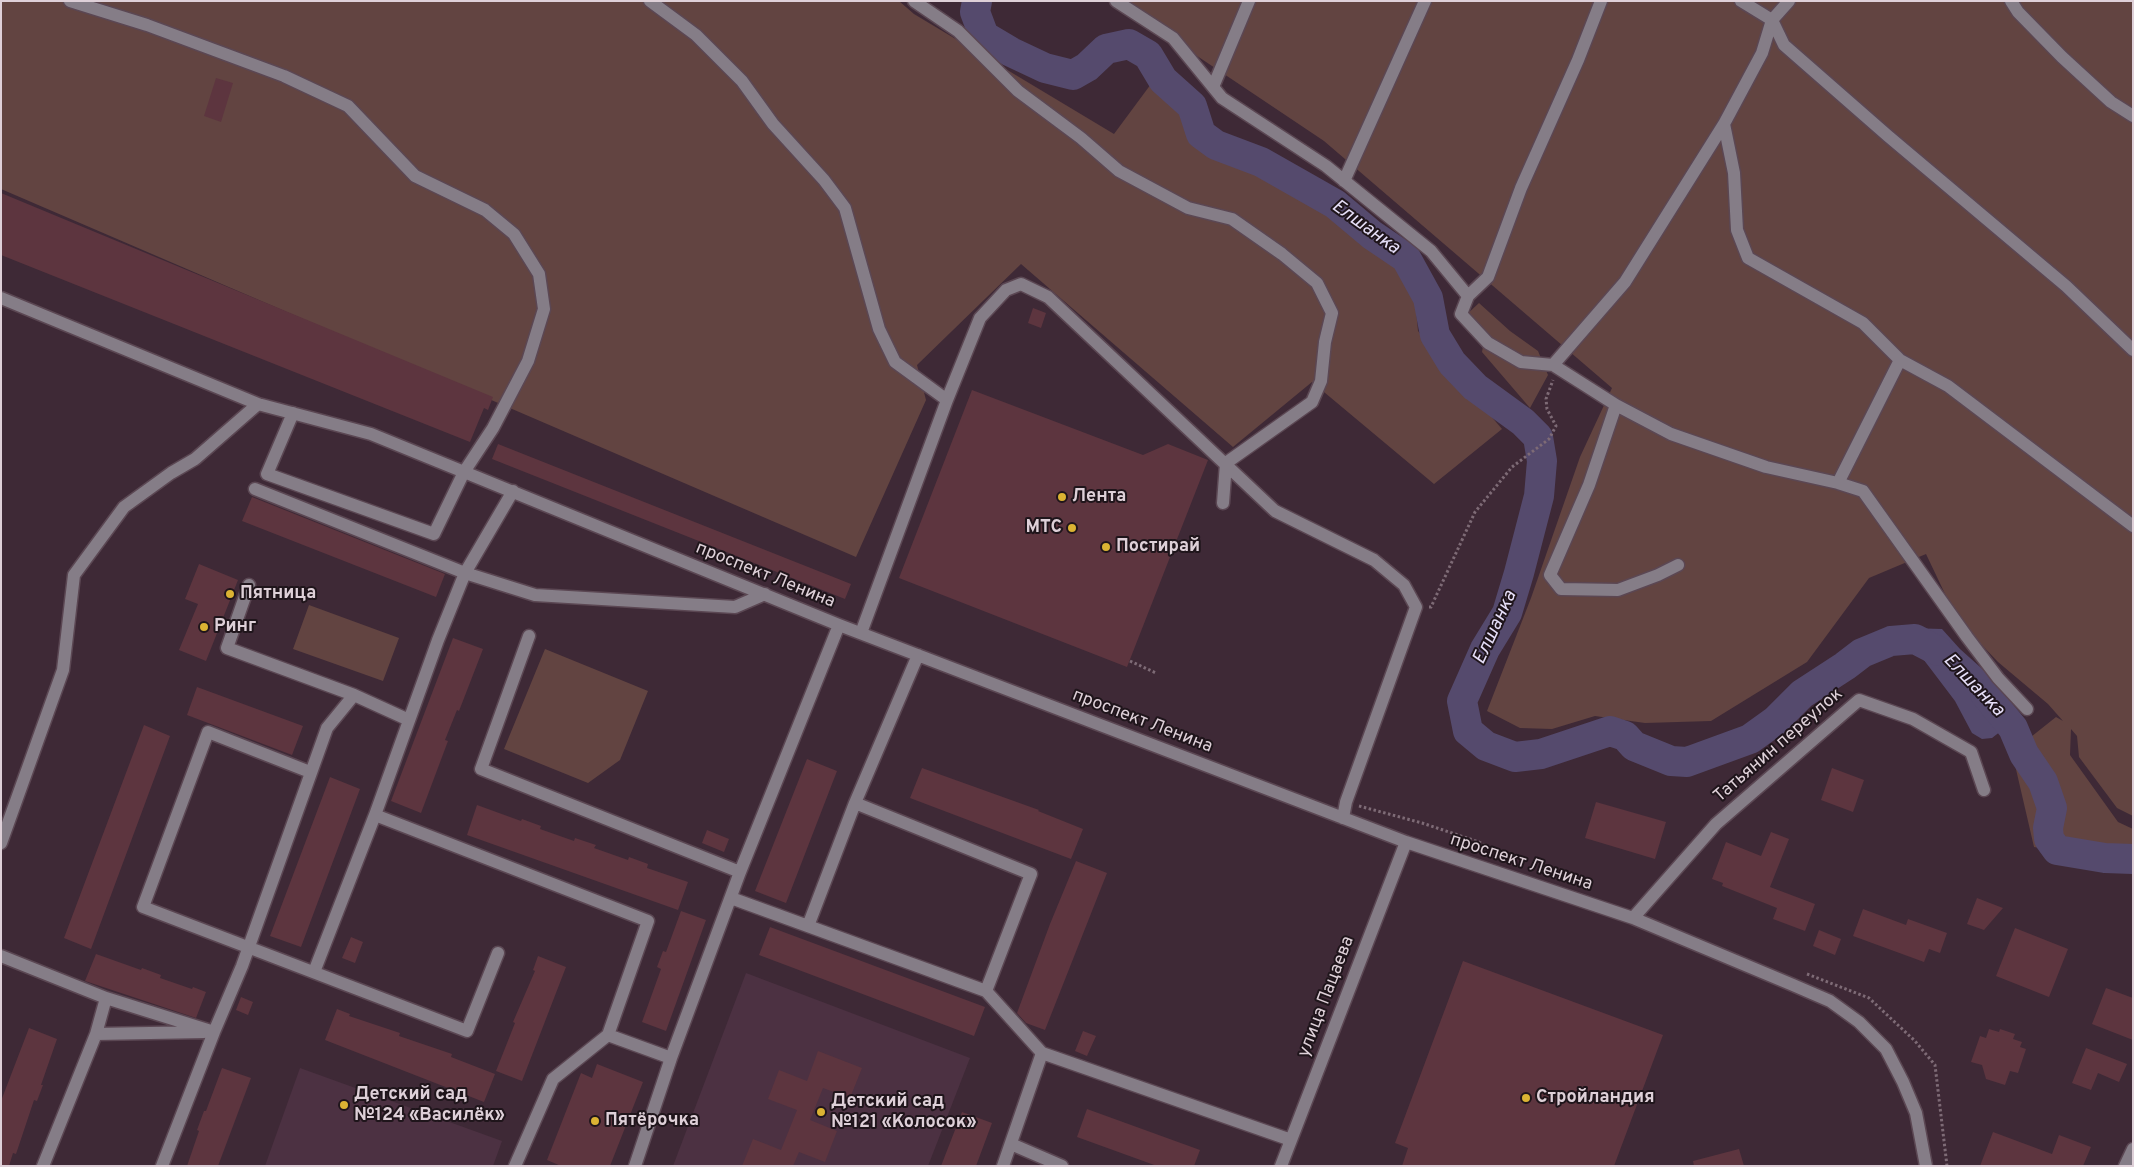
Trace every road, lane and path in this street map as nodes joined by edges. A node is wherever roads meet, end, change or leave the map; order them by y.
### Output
1 (70, 1) edge
2 (650, 1) edge
3 (914, 1) edge
4 (1116, 1) edge
5 (1249, 1) edge
6 (1425, 1) edge
7 (1601, 1) edge
8 (1741, 1) edge
9 (1789, 1) edge
10 (2011, 1) edge
11 (1772, 20) junction
12 (1213, 87) junction
13 (2133, 116) edge
14 (1724, 124) junction
15 (1344, 180) junction
16 (1468, 296) junction
17 (1, 298) edge
18 (2133, 350) edge
19 (1900, 360) junction
20 (1556, 366) junction
21 (947, 400) junction
22 (258, 404) junction
23 (1616, 406) junction
24 (293, 413) junction
25 (1226, 462) junction
26 (464, 472) junction
27 (1838, 483) junction
28 (255, 489) dead end
29 (513, 491) junction
30 (1223, 502) dead end
31 (2133, 526) edge
32 (1678, 565) dead end
33 (465, 573) junction
34 (248, 586) dead end
35 (765, 594) junction
36 (1416, 607) junction
37 (839, 625) junction
38 (861, 633) junction
39 (529, 636) dead end
40 (918, 655) junction
41 (1130, 661) dead end
42 (1156, 673) dead end
43 (354, 695) junction
44 (2027, 710) dead end
45 (409, 720) junction
46 (310, 772) junction
47 (1984, 790) dead end
48 (855, 802) junction
49 (375, 815) junction
50 (1344, 818) junction
51 (1406, 842) junction
52 (1, 843) edge
53 (740, 872) junction
54 (731, 898) junction
55 (1633, 918) junction
56 (808, 926) junction
57 (248, 947) junction
58 (498, 953) dead end
59 (1, 956) edge
60 (314, 972) junction
61 (986, 991) junction
62 (106, 998) junction
63 (214, 1032) junction
64 (96, 1034) junction
65 (608, 1035) junction
66 (1042, 1053) junction
67 (671, 1058) junction
68 (1291, 1140) junction
69 (1011, 1144) junction
70 (2133, 1149) edge
71 (43, 1166) edge
72 (162, 1166) edge
73 (515, 1166) edge
74 (635, 1166) edge
75 (1002, 1166) edge
76 (1062, 1166) edge
77 (1281, 1166) edge
78 (1926, 1166) edge
79 (2125, 1166) edge

1 - 26 street
2 - 21 street
3 - 25 street
4 - 12 street
5 - 12 street
6 - 15 street
7 - 16 street
8 - 11 street
9 - 11 street
10 - 13 street
11 - 14 street
11 - 18 street
12 - 15 street
14 - 19 street
14 - 20 street
15 - 16 street
16 - 20 street
17 - 22 street, проспект Ленина
19 - 27 street
19 - 31 street
20 - 23 street
20 - 36 path
21 - 25 street
21 - 38 street
22 - 24 street, проспект Ленина
22 - 52 street
23 - 27 street
23 - 32 street
24 - 26 street, проспект Ленина
24 - 26 street
25 - 30 street
25 - 36 street
26 - 29 street, проспект Ленина
27 - 44 street
28 - 33 street
29 - 33 street
29 - 35 street, проспект Ленина
33 - 35 street
33 - 45 street
34 - 43 street
35 - 37 street, проспект Ленина
36 - 50 street
37 - 38 street, проспект Ленина
37 - 53 street
38 - 40 street, проспект Ленина
39 - 53 street
40 - 48 street
40 - 50 street, проспект Ленина
41 - 42 path
43 - 45 street
43 - 46 street
45 - 49 street
46 - 57 street
46 - 57 street
47 - 55 street, Татьянин переулок
48 - 56 street
48 - 61 street
49 - 60 street
49 - 65 street
50 - 51 street, проспект Ленина
51 - 55 street, проспект Ленина
51 - 68 street, улица Пацаева
53 - 54 street
54 - 56 street
54 - 67 street
55 - 78 street, проспект Ленина
56 - 61 street
57 - 60 street
57 - 63 street
58 - 60 street
59 - 62 street
61 - 66 street
62 - 63 street
62 - 64 street
63 - 64 street
63 - 72 street
64 - 71 street
65 - 67 street
65 - 73 street
66 - 68 street
66 - 69 street
67 - 74 street
68 - 77 street, улица Пацаева
69 - 75 street
69 - 76 street
70 - 79 street

